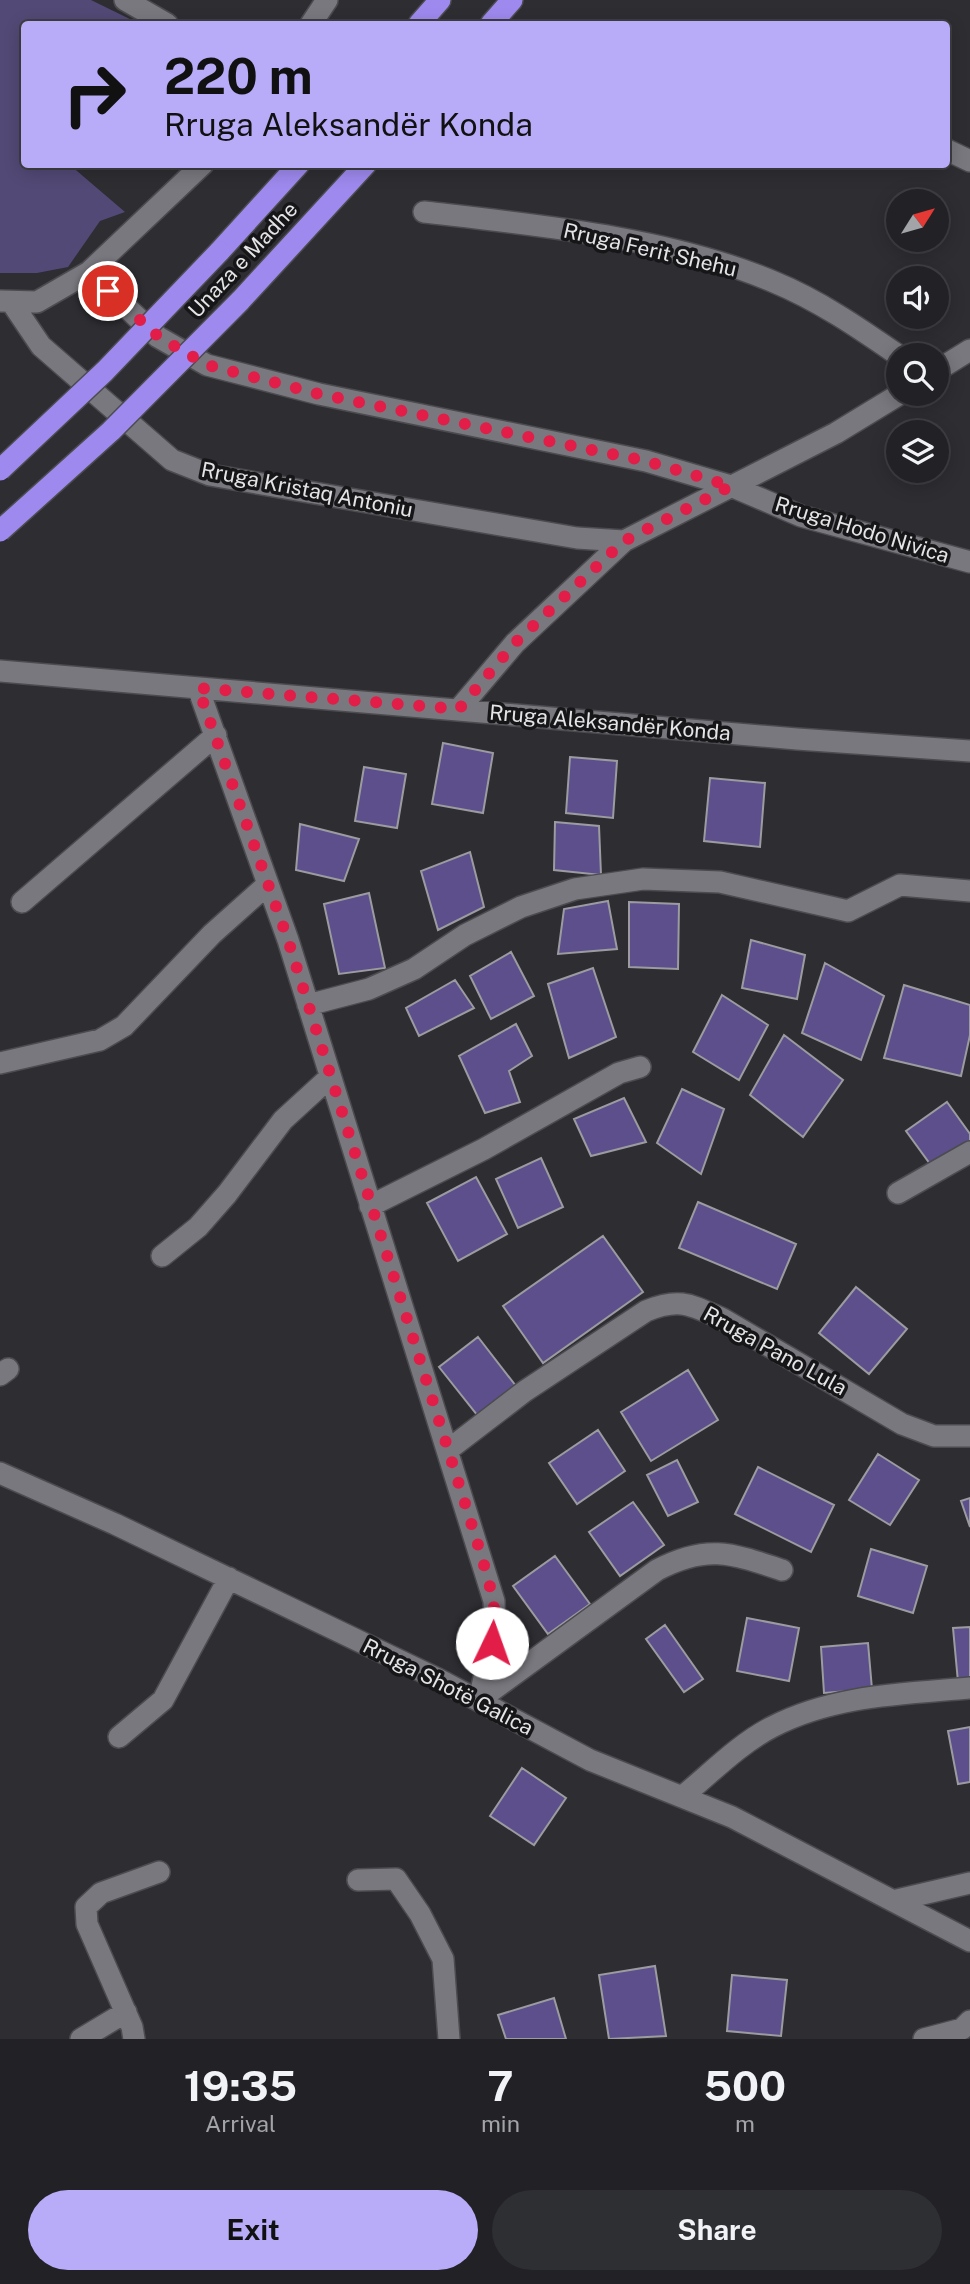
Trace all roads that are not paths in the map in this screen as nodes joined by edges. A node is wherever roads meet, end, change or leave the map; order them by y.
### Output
1 (125, 0) edge
2 (327, 0) edge
3 (440, 0) edge
4 (512, 0) edge
5 (162, 21) edge
6 (313, 21) edge
7 (422, 21) edge
8 (494, 21) edge
9 (950, 151) edge
10 (970, 161) edge
11 (199, 168) edge
12 (295, 168) edge
13 (362, 168) edge
14 (424, 212) dead end
15 (89, 272) junction
16 (6, 302) edge
17 (886, 347) edge
18 (970, 349) edge
19 (949, 363) edge
20 (886, 403) edge
21 (0, 470) edge
22 (731, 486) junction
23 (0, 531) edge
24 (624, 541) junction
25 (970, 562) edge
26 (0, 671) edge
27 (198, 688) junction
28 (459, 709) junction
29 (216, 735) junction
30 (970, 751) edge
31 (268, 884) junction
32 (970, 891) edge
33 (22, 902) dead end
34 (308, 1005) junction
35 (0, 1063) edge
36 (640, 1067) dead end
37 (330, 1077) junction
38 (970, 1152) edge
39 (898, 1193) dead end
40 (370, 1206) junction
41 (162, 1256) dead end
42 (970, 1436) edge
43 (448, 1450) junction
44 (0, 1473) edge
45 (782, 1570) dead end
46 (229, 1578) junction
47 (970, 1688) edge
48 (479, 1700) junction
49 (119, 1737) dead end
50 (683, 1796) junction
51 (159, 1872) dead end
52 (358, 1880) dead end
53 (970, 1883) edge
54 (897, 1900) junction
55 (970, 1941) edge
56 (125, 2012) junction
57 (970, 2021) edge
58 (81, 2039) edge
59 (134, 2039) edge
60 (449, 2039) edge
61 (924, 2039) edge

1 - 5 street
2 - 6 street
3 - 7 highway
4 - 8 highway
9 - 10 street
11 - 15 street
12 - 21 highway, Unaza e Madhe, bridge
13 - 23 highway, Unaza e Madhe, bridge
14 - 17 street, Rruga Ferit Shehu
15 - 16 street
15 - 22 street, Rruga Hodo Nivica
16 - 24 street, Rruga Kristaq Antoniu
18 - 19 street
20 - 22 street
22 - 24 street
22 - 25 street, Rruga Hodo Nivica
24 - 28 street
26 - 27 street, Rruga Aleksandër Konda
27 - 28 street, Rruga Aleksandër Konda
27 - 29 street
28 - 30 street, Rruga Aleksandër Konda
29 - 31 street
29 - 33 street
31 - 34 street
31 - 35 street
32 - 34 street
34 - 37 street
36 - 40 street
37 - 40 street
37 - 41 street
38 - 39 street
40 - 43 street
42 - 43 street, Rruga Pano Lula
43 - 48 street
44 - 46 street, Rruga Shotë Galica
45 - 48 street
46 - 48 street, Rruga Shotë Galica
46 - 49 street
47 - 50 street
48 - 50 street, Rruga Shotë Galica
50 - 54 street, Rruga Shotë Galica
51 - 56 street
52 - 60 street
53 - 54 street
54 - 55 street, Rruga Shotë Galica
56 - 58 street
56 - 59 street
57 - 61 street

